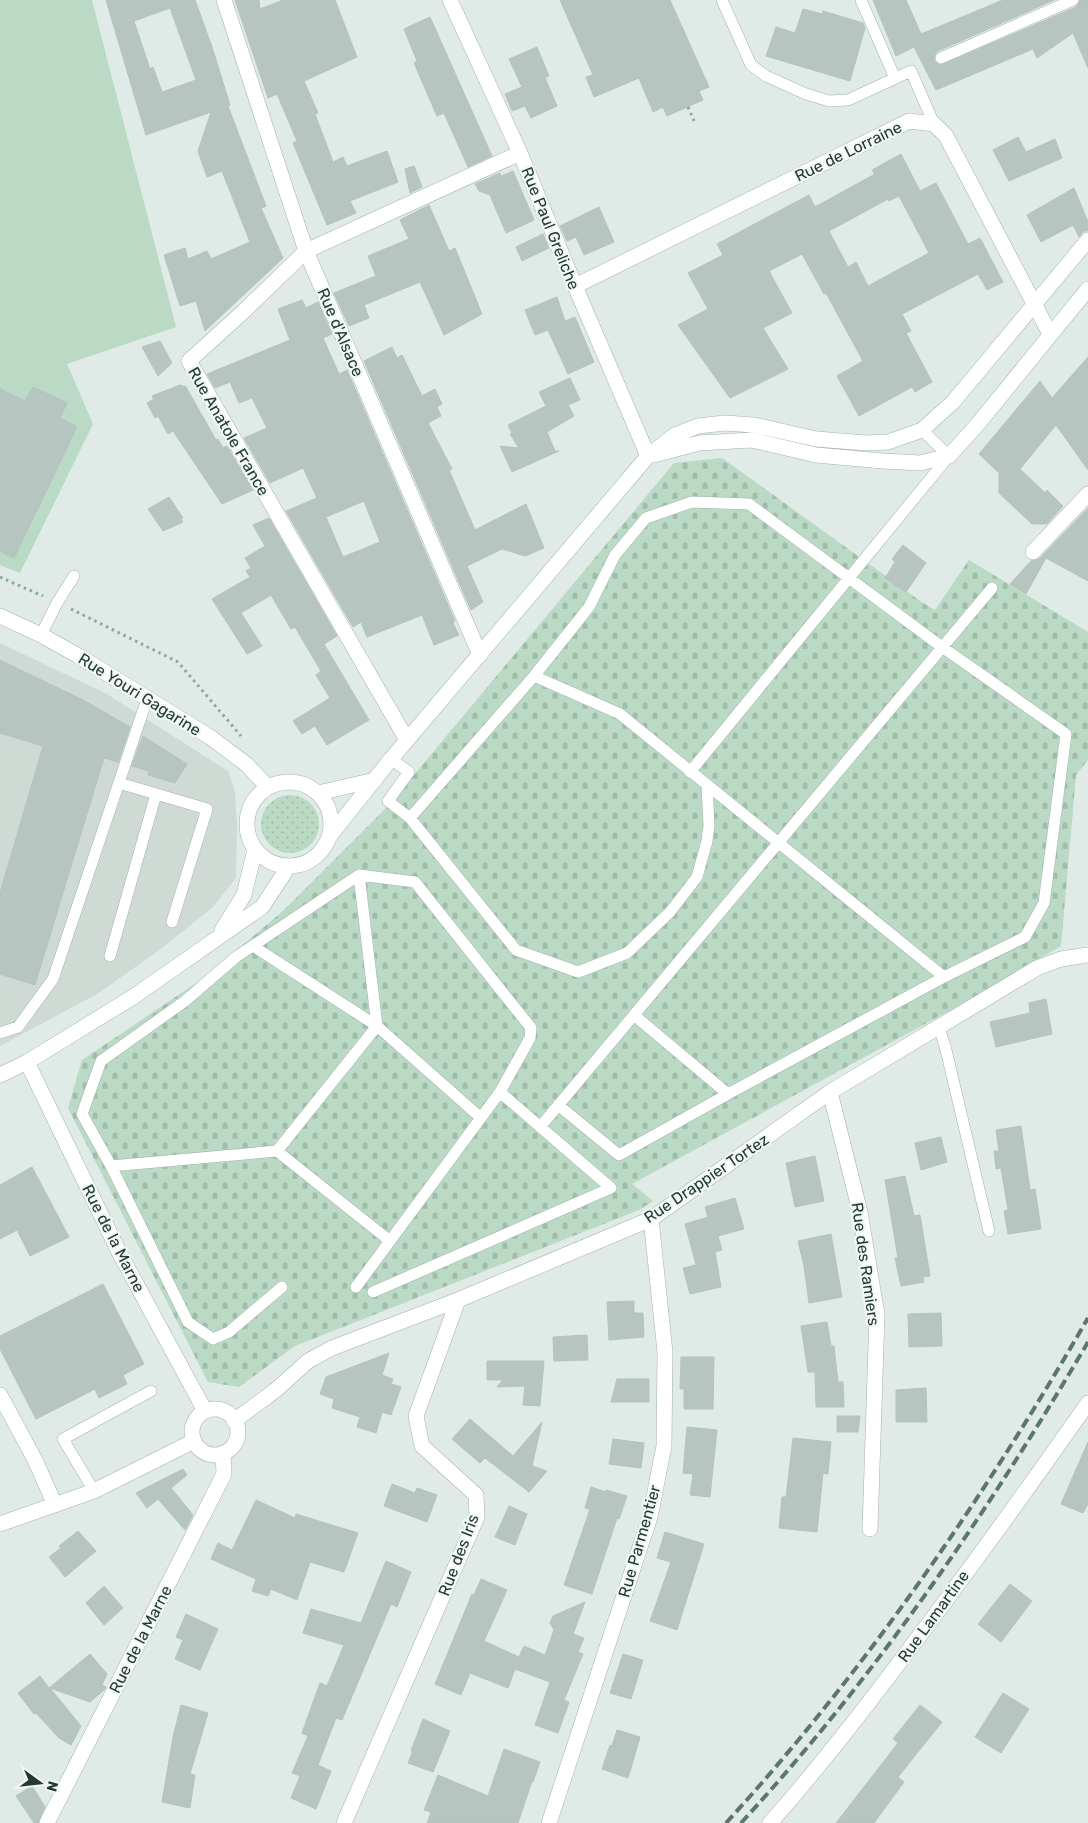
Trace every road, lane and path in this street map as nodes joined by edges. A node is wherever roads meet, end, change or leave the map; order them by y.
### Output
1 (224, 0) edge
2 (450, 0) edge
3 (722, 0) edge
4 (861, 0) edge
5 (1073, 0) edge
6 (941, 58) dead end
7 (895, 78) junction
8 (688, 107) dead end
9 (694, 120) dead end
10 (934, 124) junction
11 (520, 153) junction
12 (1088, 240) edge
13 (306, 251) junction
14 (575, 286) junction
15 (1088, 289) edge
16 (1034, 303) junction
17 (1050, 334) junction
18 (922, 430) junction
19 (648, 456) junction
20 (949, 456) junction
21 (1088, 494) edge
22 (1034, 552) dead end
23 (74, 576) dead end
24 (0, 577) edge
25 (849, 577) junction
26 (992, 588) dead end
27 (57, 603) junction
28 (0, 616) edge
29 (41, 635) junction
30 (942, 647) junction
31 (480, 655) junction
32 (534, 676) junction
33 (147, 699) junction
34 (242, 737) dead end
35 (407, 740) junction
36 (391, 759) junction
37 (690, 772) junction
38 (375, 780) junction
39 (119, 783) junction
40 (707, 786) junction
41 (268, 787) junction
42 (318, 793) junction
43 (156, 794) junction
44 (410, 818) junction
45 (329, 837) junction
46 (778, 842) junction
47 (256, 849) junction
48 (289, 866) junction
49 (360, 875) junction
50 (172, 922) dead end
51 (219, 936) junction
52 (253, 946) junction
53 (1088, 955) edge
54 (110, 956) dead end
55 (944, 977) junction
56 (635, 1016) junction
57 (377, 1026) junction
58 (939, 1027) junction
59 (0, 1033) edge
60 (27, 1062) junction
61 (0, 1075) edge
62 (500, 1092) junction
63 (830, 1092) junction
64 (728, 1094) junction
65 (558, 1105) junction
66 (481, 1118) junction
67 (540, 1127) junction
68 (277, 1151) junction
69 (111, 1166) junction
70 (650, 1219) junction
71 (989, 1231) dead end
72 (390, 1241) junction
73 (282, 1287) dead end
74 (356, 1287) dead end
75 (373, 1292) dead end
76 (458, 1300) junction
77 (151, 1391) dead end
78 (0, 1395) edge
79 (1088, 1403) edge
80 (205, 1411) junction
81 (234, 1421) junction
82 (194, 1440) junction
83 (223, 1453) junction
84 (94, 1490) junction
85 (55, 1505) junction
86 (0, 1524) edge
87 (870, 1529) dead end
88 (47, 1823) edge
89 (344, 1823) edge
90 (549, 1823) edge
91 (770, 1823) edge

1 - 13 street, Rue d'Alsace
2 - 11 street, Rue Paul Greliche
3 - 7 lane
4 - 7 lane
5 - 6 lane
7 - 10 lane
8 - 9 path
10 - 14 street, Rue de Lorraine
10 - 16 street
11 - 13 street, Rue Anatole France
11 - 14 street, Rue Paul Greliche
12 - 16 street
13 - 31 street, Rue d'Alsace
13 - 35 street, Rue Anatole France
14 - 19 street, Rue Paul Greliche
15 - 17 street
16 - 17 street
16 - 18 street
17 - 20 street
18 - 19 street
18 - 20 lane
19 - 20 street
19 - 31 street
20 - 25 lane
21 - 22 street
23 - 27 lane
24 - 27 path
25 - 30 lane
25 - 32 lane
25 - 37 lane
26 - 30 lane
27 - 29 lane
27 - 34 path
28 - 29 street, Rue Youri Gagarine
29 - 33 street, Rue Youri Gagarine
30 - 46 lane
30 - 55 lane
31 - 35 street
32 - 37 lane
32 - 44 lane
33 - 39 lane
33 - 41 street, Rue Youri Gagarine
35 - 36 street
36 - 38 street
36 - 44 lane
37 - 40 lane
38 - 42 street
38 - 45 street
39 - 43 lane
39 - 59 lane
40 - 44 lane
40 - 46 lane
41 - 42 street
41 - 47 street
42 - 45 street
43 - 50 lane
43 - 54 lane
45 - 48 street
46 - 55 lane
46 - 56 lane
47 - 48 street
47 - 51 street
48 - 51 street
49 - 52 lane
49 - 57 lane
49 - 62 lane
51 - 60 street
52 - 57 lane
52 - 69 lane
53 - 58 street, Rue Drappier Tortez
55 - 64 lane
56 - 64 lane
56 - 65 lane
57 - 66 lane
57 - 68 lane
58 - 63 street, Rue Drappier Tortez
58 - 71 lane
60 - 61 street
60 - 80 street, Rue de la Marne
62 - 66 lane
62 - 67 lane
63 - 70 street, Rue Drappier Tortez
63 - 87 street, Rue des Ramiers
64 - 65 lane
65 - 67 lane
66 - 72 lane
67 - 75 lane
68 - 69 lane
68 - 72 lane
69 - 73 lane
70 - 76 street, Rue Drappier Tortez
70 - 90 street, Rue Parmentier
72 - 74 lane
76 - 81 street, Rue Drappier Tortez
76 - 89 street, Rue des Iris
77 - 84 lane
78 - 85 street
79 - 91 street, Rue Lamartine
80 - 81 street
80 - 82 street
81 - 83 street
82 - 83 street
82 - 84 street
83 - 88 street, Rue de la Marne
84 - 85 street
85 - 86 street

